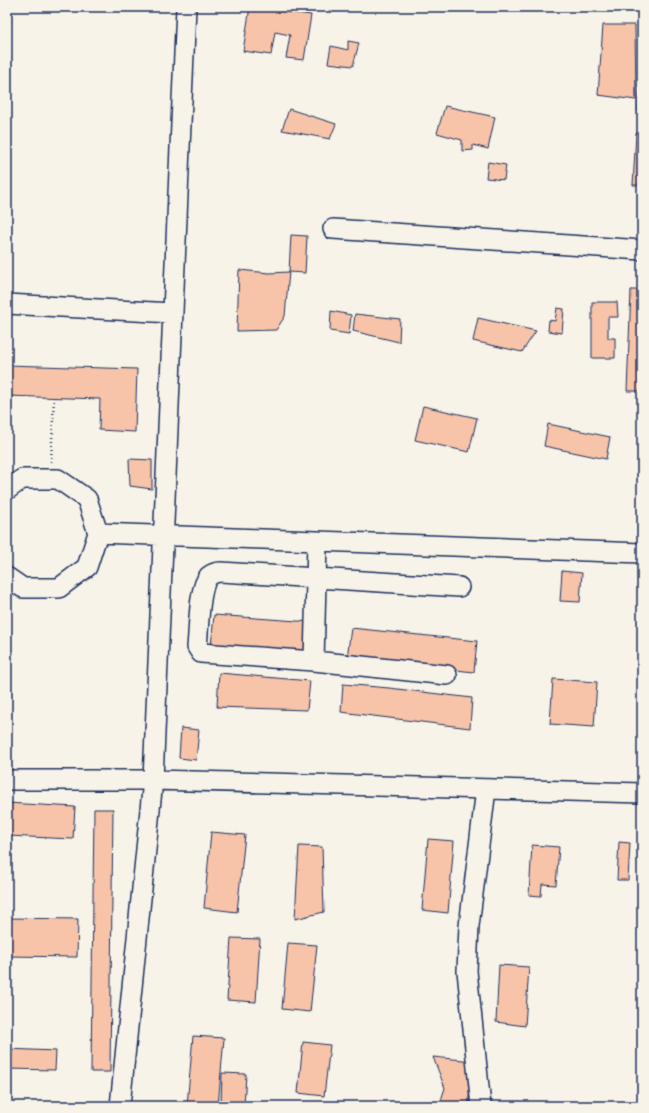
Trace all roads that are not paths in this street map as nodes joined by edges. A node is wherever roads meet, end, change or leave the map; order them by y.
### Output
1 (186, 7) edge
2 (333, 229) dead end
3 (642, 250) edge
4 (7, 304) edge
5 (172, 313) junction
6 (7, 490) edge
7 (98, 533) junction
8 (163, 537) junction
9 (317, 542) junction
10 (642, 553) edge
11 (7, 577) edge
12 (316, 578) junction
13 (459, 586) dead end
14 (314, 661) junction
15 (447, 675) dead end
16 (7, 780) edge
17 (153, 780) junction
18 (486, 789) junction
19 (642, 793) edge
20 (120, 1106) edge
21 (481, 1106) edge

1 - 5 street
2 - 3 street
4 - 5 street
5 - 8 street
6 - 7 street
7 - 8 street
7 - 11 street
8 - 9 street
8 - 17 street
9 - 10 street
9 - 12 street
12 - 13 street
12 - 14 street
12 - 14 street
14 - 15 street
16 - 17 street
17 - 18 street
17 - 20 street
18 - 19 street
18 - 21 street

